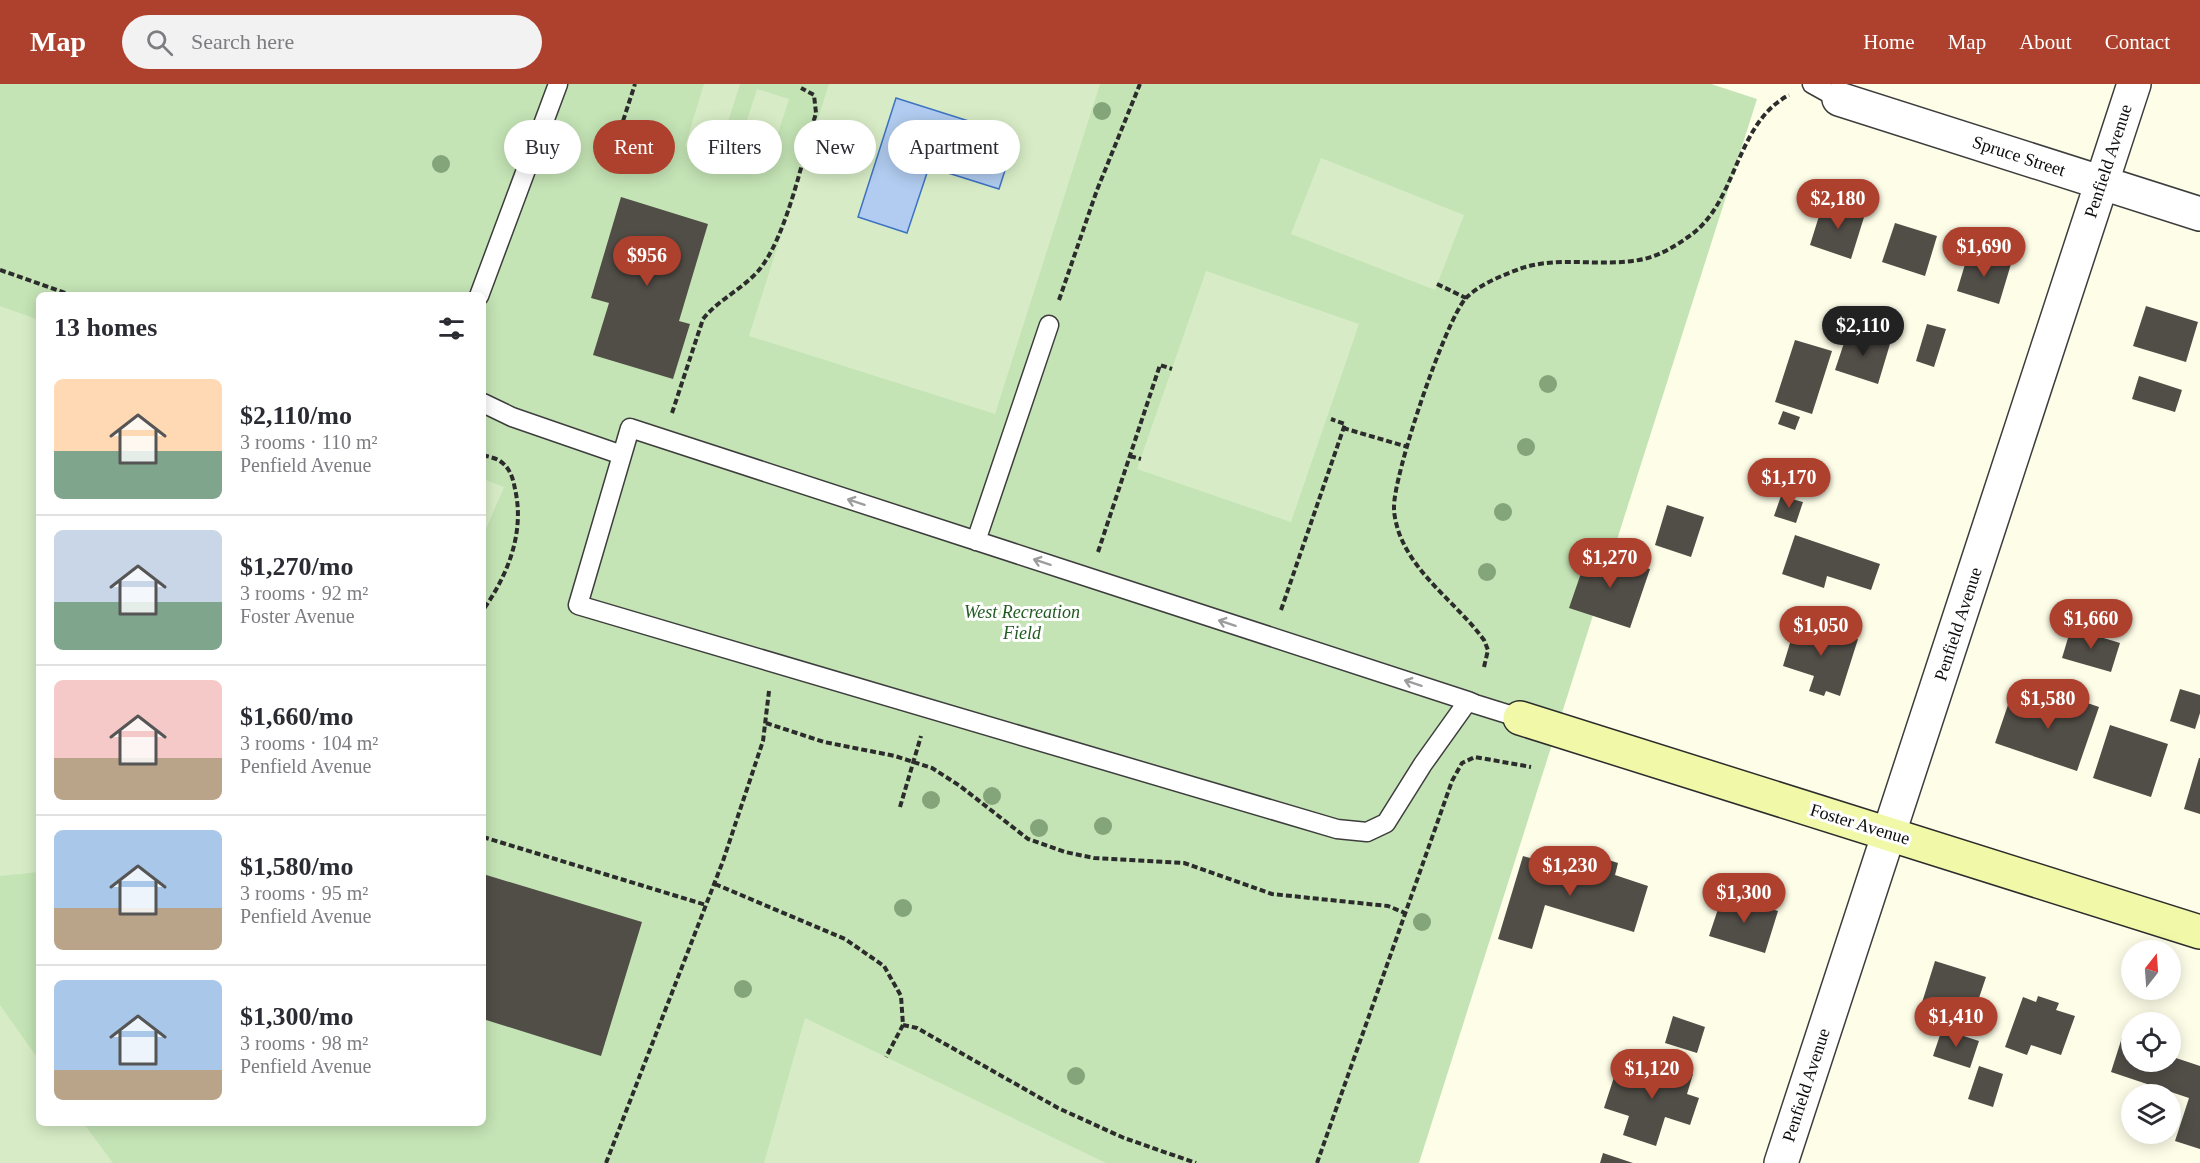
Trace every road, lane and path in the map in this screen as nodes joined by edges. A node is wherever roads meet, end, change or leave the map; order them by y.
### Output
1 (558, 84) edge
2 (635, 84) edge
3 (1140, 84) edge
4 (2134, 84) edge
5 (801, 88) dead end
6 (1825, 92) edge
7 (1789, 95) dead end
8 (623, 120) edge
9 (2101, 182) junction
10 (2200, 214) edge
11 (0, 270) edge
12 (1437, 284) dead end
13 (1065, 285) dead end
14 (63, 292) edge
15 (480, 292) edge
16 (1466, 298) junction
17 (1049, 325) dead end
18 (1172, 369) dead end
19 (678, 395) dead end
20 (486, 404) edge
21 (1331, 419) dead end
22 (1343, 428) junction
23 (1408, 447) junction
24 (622, 455) junction
25 (486, 456) edge
26 (1130, 456) junction
27 (1141, 459) dead end
28 (976, 541) junction
29 (1100, 544) dead end
30 (1283, 603) dead end
31 (486, 606) edge
32 (1484, 667) dead end
33 (1468, 701) junction
34 (1520, 718) joint
35 (918, 744) dead end
36 (913, 762) junction
37 (1531, 767) dead end
38 (900, 807) dead end
39 (1890, 833) junction
40 (486, 838) edge
41 (715, 884) junction
42 (706, 905) junction
43 (1405, 913) junction
44 (2200, 932) edge
45 (903, 1025) junction
46 (886, 1057) dead end
47 (606, 1163) edge
48 (1196, 1163) edge
49 (1317, 1163) edge
50 (1781, 1163) edge

1 - 15 lane
2 - 8 path
3 - 13 path
4 - 9 street, Penfield Avenue
5 - 19 path
6 - 9 street, Spruce Street
7 - 16 path
9 - 10 street, Spruce Street
9 - 39 street, Penfield Avenue
11 - 14 path
12 - 16 path
16 - 23 path
17 - 28 lane
18 - 26 path
20 - 24 lane
21 - 22 path
22 - 23 path
22 - 30 path
23 - 32 path
28 -> 24 lane
24 - 33 lane
25 - 31 path
26 - 27 path
26 - 29 path
33 -> 28 lane
33 - 34 lane
34 - 39 street, Foster Avenue
35 - 36 path
36 - 38 path
36 - 41 path
36 - 43 path
37 - 43 path
39 - 44 street, Foster Avenue
39 - 50 street, Penfield Avenue
40 - 42 path
41 - 42 path
41 - 45 path
42 - 47 path
43 - 49 path
45 - 46 path
45 - 48 path

